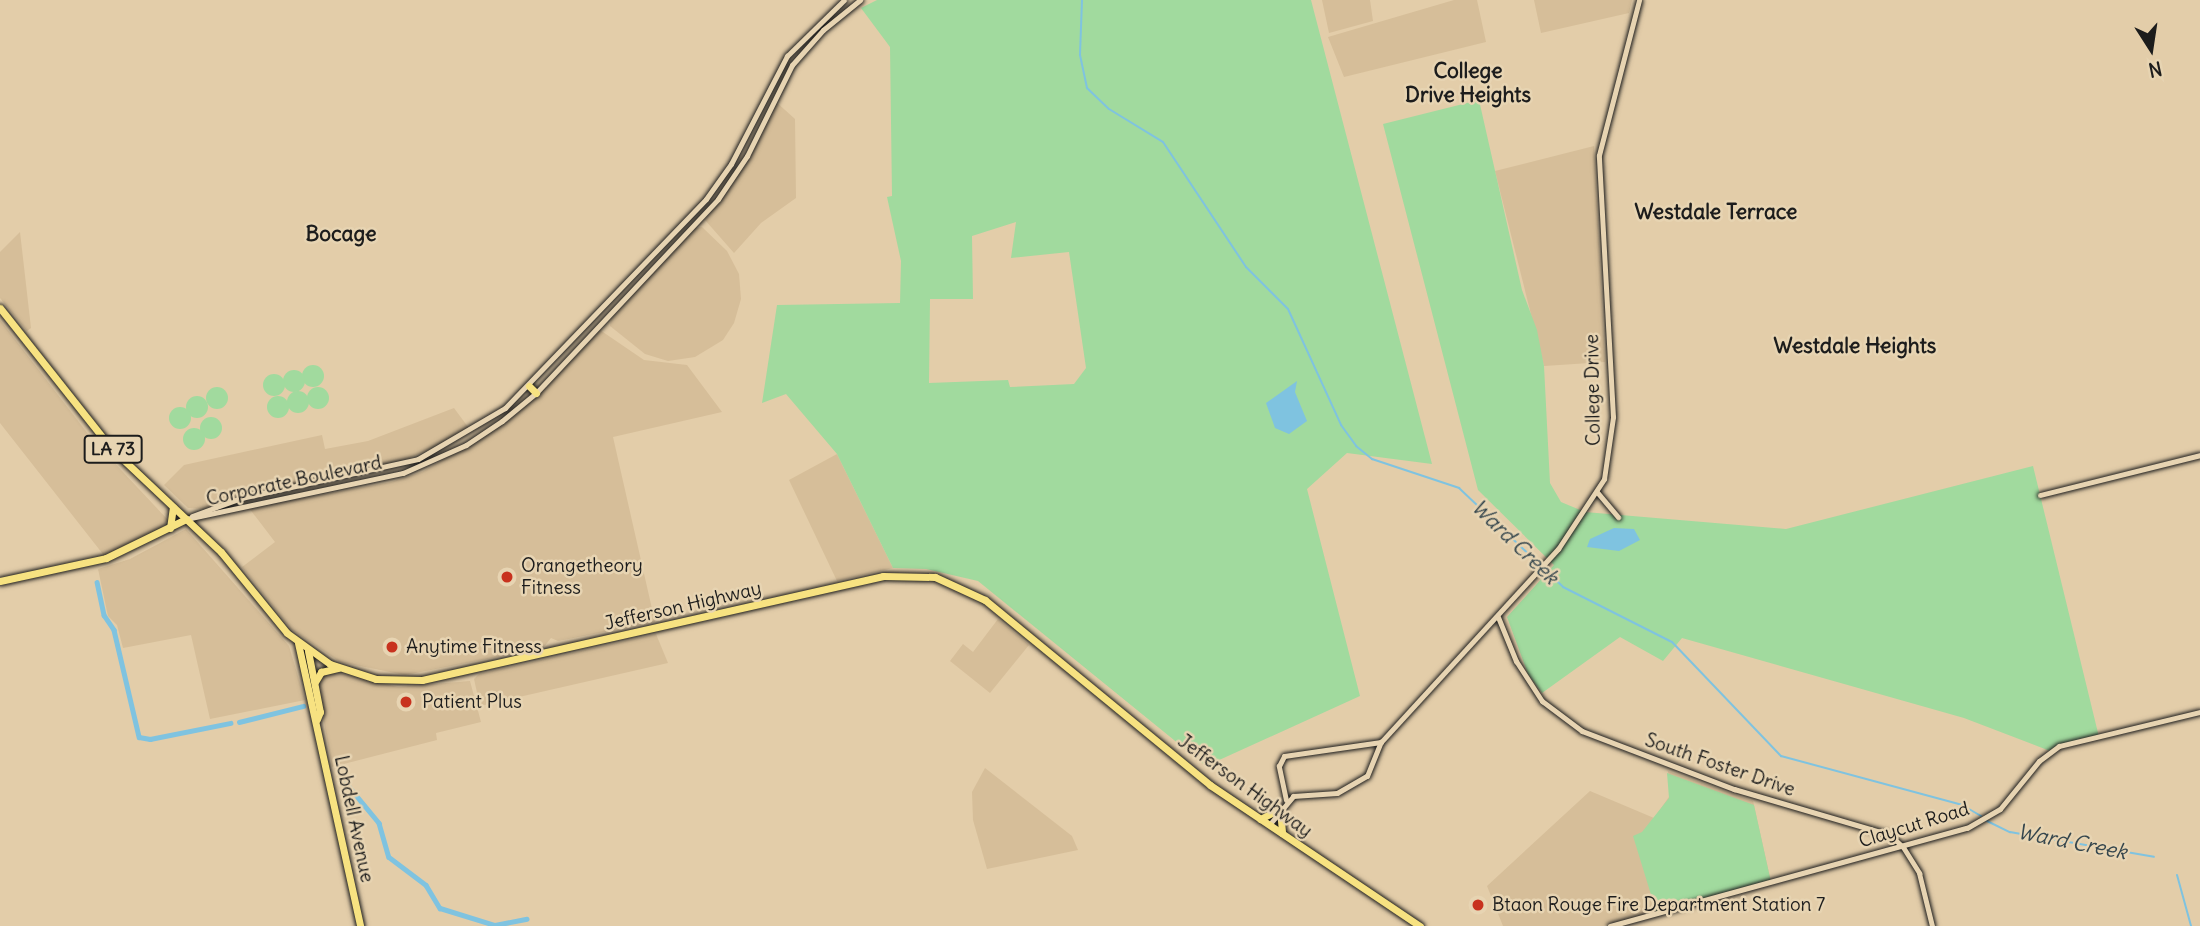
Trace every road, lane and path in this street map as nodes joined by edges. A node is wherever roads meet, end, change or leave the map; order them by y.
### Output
1 (844, 0) edge
2 (860, 0) edge
3 (1639, 0) edge
4 (0, 307) edge
5 (529, 386) junction
6 (536, 393) junction
7 (2200, 455) edge
8 (1597, 492) junction
9 (2039, 495) dead end
10 (173, 507) junction
11 (1618, 517) dead end
12 (186, 519) junction
13 (170, 528) junction
14 (0, 581) edge
15 (1513, 600) junction
16 (1498, 617) junction
17 (1489, 627) junction
18 (1505, 636) junction
19 (298, 643) junction
20 (309, 651) junction
21 (339, 667) junction
22 (315, 683) junction
23 (308, 700) junction
24 (320, 710) junction
25 (2200, 712) edge
26 (317, 719) junction
27 (1381, 742) junction
28 (1366, 745) junction
29 (1374, 758) junction
30 (1286, 800) junction
31 (1280, 809) junction
32 (1260, 819) junction
33 (1269, 825) junction
34 (1282, 834) junction
35 (1903, 847) junction
36 (360, 926) edge
37 (1420, 926) edge
38 (1610, 926) edge
39 (1932, 926) edge

1 - 5 street, Corporate Boulevard
2 - 6 street, Corporate Boulevard
3 - 8 street, College Drive
4 - 10 main road, Jefferson Highway / LA 73
5 - 6 main road
5 - 12 street, Corporate Boulevard
6 - 12 street, Corporate Boulevard
7 - 9 street
8 - 11 street
8 - 15 street, College Drive
10 - 12 main road, Jefferson Highway / LA 73
10 - 13 main road
12 - 13 main road
12 - 19 main road, Jefferson Highway
13 - 14 main road
15 - 16 street, College Drive
15 - 18 street
16 - 17 street, College Drive
16 - 18 street, South Foster Drive
17 - 18 street
17 - 27 street, College Drive
18 - 35 street, South Foster Drive
19 - 20 main road, Jefferson Highway
19 - 23 main road, Lobdell Avenue
20 - 21 main road, Jefferson Highway
20 - 22 main road
21 - 22 main road
21 - 32 main road, Jefferson Highway
22 - 24 main road
23 - 24 main road
23 - 26 main road, Lobdell Avenue
24 - 26 main road
25 - 35 street, Claycut Road
26 - 36 main road, Lobdell Avenue
27 - 28 street
27 - 29 street, College Drive
28 - 29 street
28 - 30 street
29 - 30 street, College Drive
30 - 31 street
31 - 32 main road
31 - 33 street
31 - 34 main road
32 - 33 main road, Jefferson Highway
33 - 34 main road, Jefferson Highway
34 - 37 main road, Jefferson Highway
35 - 38 street, Claycut Road
35 - 39 street, South Foster Drive

